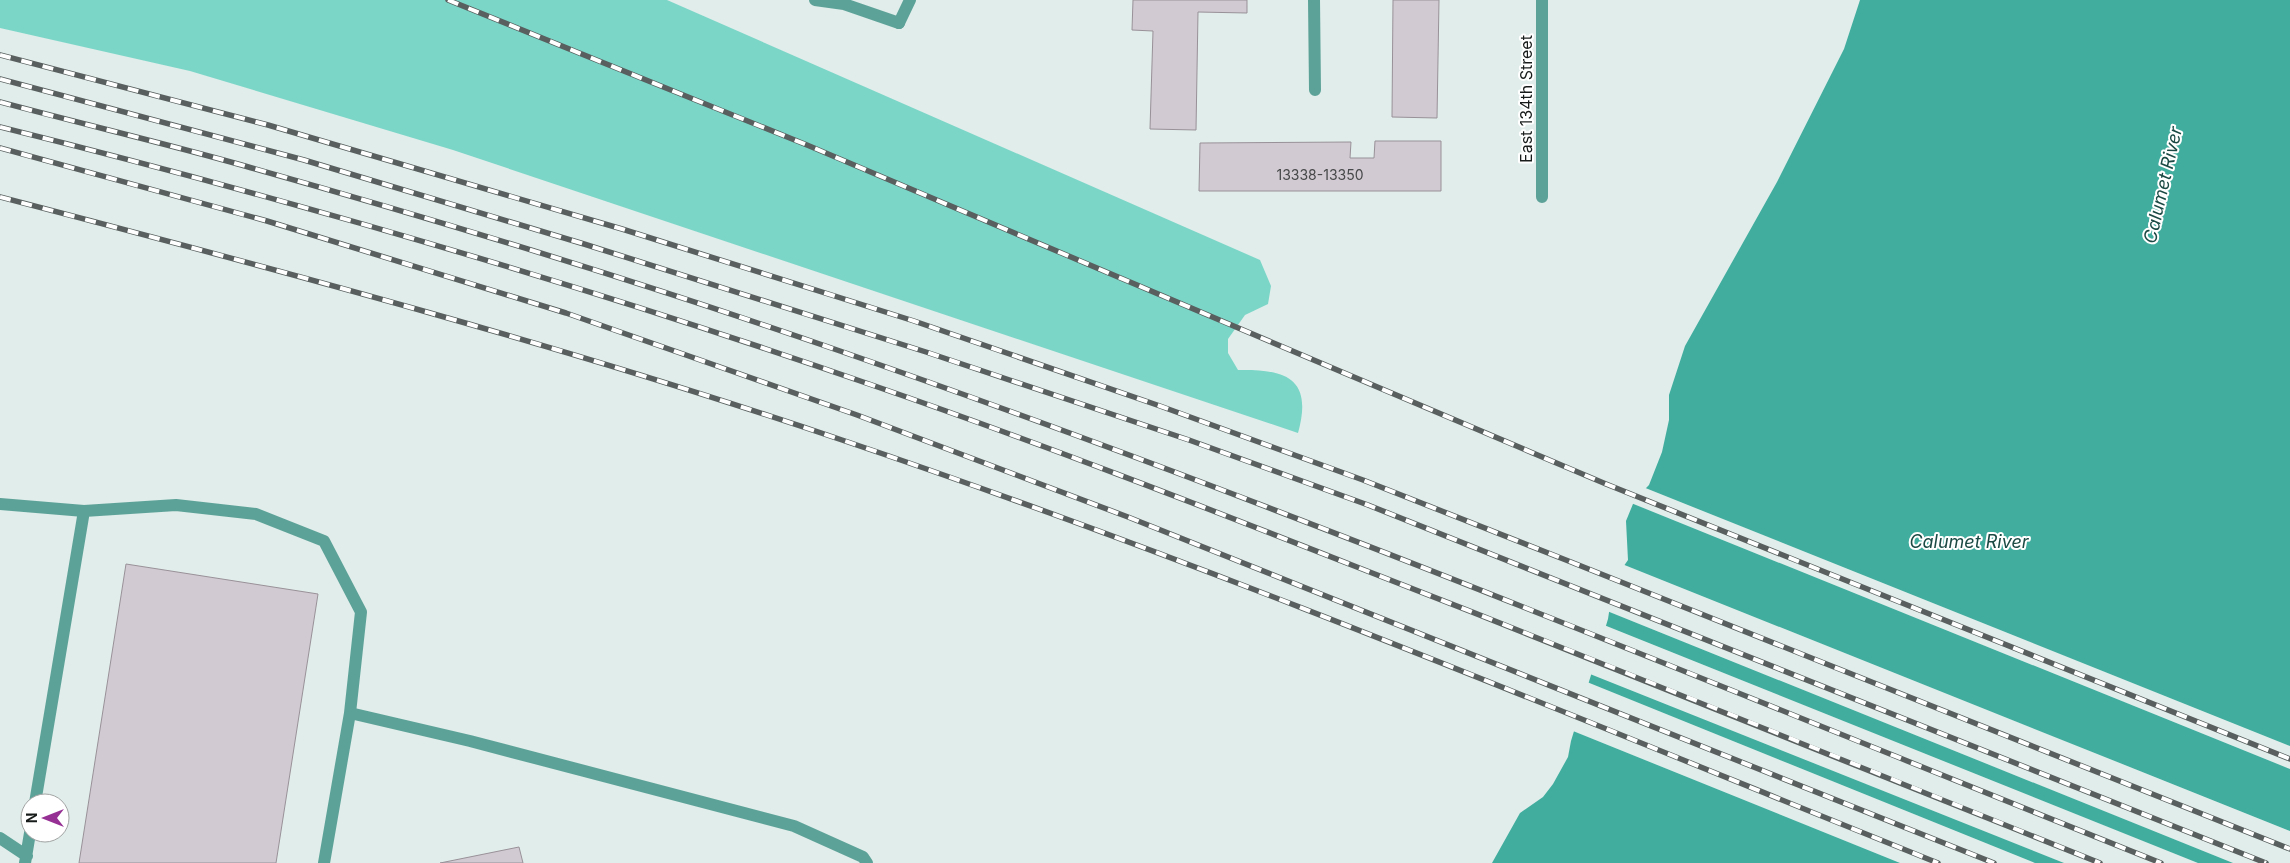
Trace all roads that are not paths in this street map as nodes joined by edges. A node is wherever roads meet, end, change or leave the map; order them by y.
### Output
1 (815, 0) edge
2 (910, 0) edge
3 (1314, 0) edge
4 (1542, 0) edge
5 (1315, 90) dead end
6 (1542, 198) dead end
7 (0, 504) edge
8 (84, 511) junction
9 (350, 713) junction
10 (38, 793) edge
11 (0, 838) edge
12 (29, 843) edge
13 (26, 860) edge
14 (324, 863) edge
15 (866, 863) edge

1 - 2 street
3 - 5 street
4 - 6 street, East 134th Street
7 - 8 street
8 - 9 street
8 - 10 street
9 - 14 street
9 - 15 street
11 - 13 street
12 - 13 street

